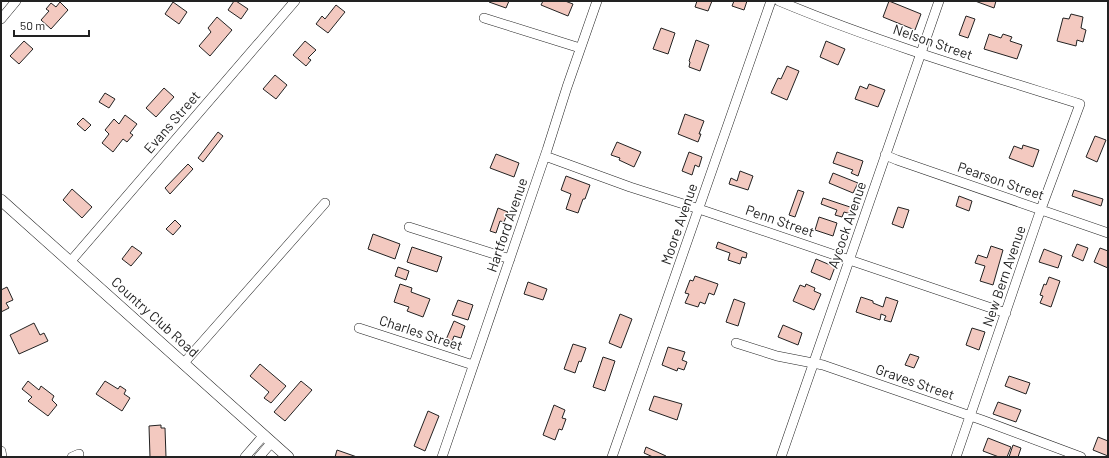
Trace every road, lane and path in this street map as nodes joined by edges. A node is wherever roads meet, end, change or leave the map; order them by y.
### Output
1 (16, 1) edge
2 (295, 1) edge
3 (597, 1) edge
4 (772, 1) edge
5 (779, 1) edge
6 (939, 1) edge
7 (484, 18) dead end
8 (1, 19) edge
9 (580, 48) junction
10 (920, 54) junction
11 (1080, 104) joint
12 (885, 155) junction
13 (544, 156) junction
14 (1, 200) edge
15 (325, 203) dead end
16 (699, 209) junction
17 (1041, 209) junction
18 (409, 227) dead end
19 (1108, 233) edge
20 (510, 258) junction
21 (850, 260) junction
22 (70, 262) junction
23 (1006, 313) junction
24 (359, 328) dead end
25 (736, 343) dead end
26 (814, 363) junction
27 (183, 364) junction
28 (473, 365) junction
29 (970, 416) junction
30 (268, 438) junction
31 (1, 451) edge
32 (2, 457) edge
33 (245, 457) edge
34 (259, 457) edge
35 (288, 457) edge
36 (442, 457) edge
37 (612, 457) edge
38 (781, 457) edge
39 (956, 457) edge
40 (1081, 457) edge

1 - 8 street
2 - 22 street, Evans Street
3 - 9 street, Hartford Avenue
4 - 16 street, Moore Avenue
5 - 10 street, Nelson Street
6 - 10 street, Aycock Avenue
7 - 9 street
9 - 13 street, Hartford Avenue
10 - 11 street, Nelson Street
10 - 12 street, Aycock Avenue
11 - 17 street, New Bern Avenue
12 - 17 street, Pearson Street
12 - 21 street, Aycock Avenue
13 - 16 street, Penn Street
13 - 20 street, Hartford Avenue
14 - 22 street, Country Club Road
15 - 27 street
16 - 21 street, Penn Street
16 - 37 street, Moore Avenue
17 - 19 street, Pearson Street
17 - 23 street, New Bern Avenue
18 - 20 street
20 - 28 street, Hartford Avenue
21 - 23 street, Penn Street
21 - 26 street, Aycock Avenue
22 - 27 street, Country Club Road
23 - 29 street, New Bern Avenue
24 - 28 street, Charles Street
25 - 26 street, Graves Street
26 - 29 street, Graves Street
26 - 38 street, Aycock Avenue
27 - 30 street, Country Club Road
28 - 36 street, Hartford Avenue
29 - 39 street, New Bern Avenue
29 - 40 street, Graves Street
30 - 33 street
30 - 34 street
30 - 35 street, Country Club Road
31 - 32 street

